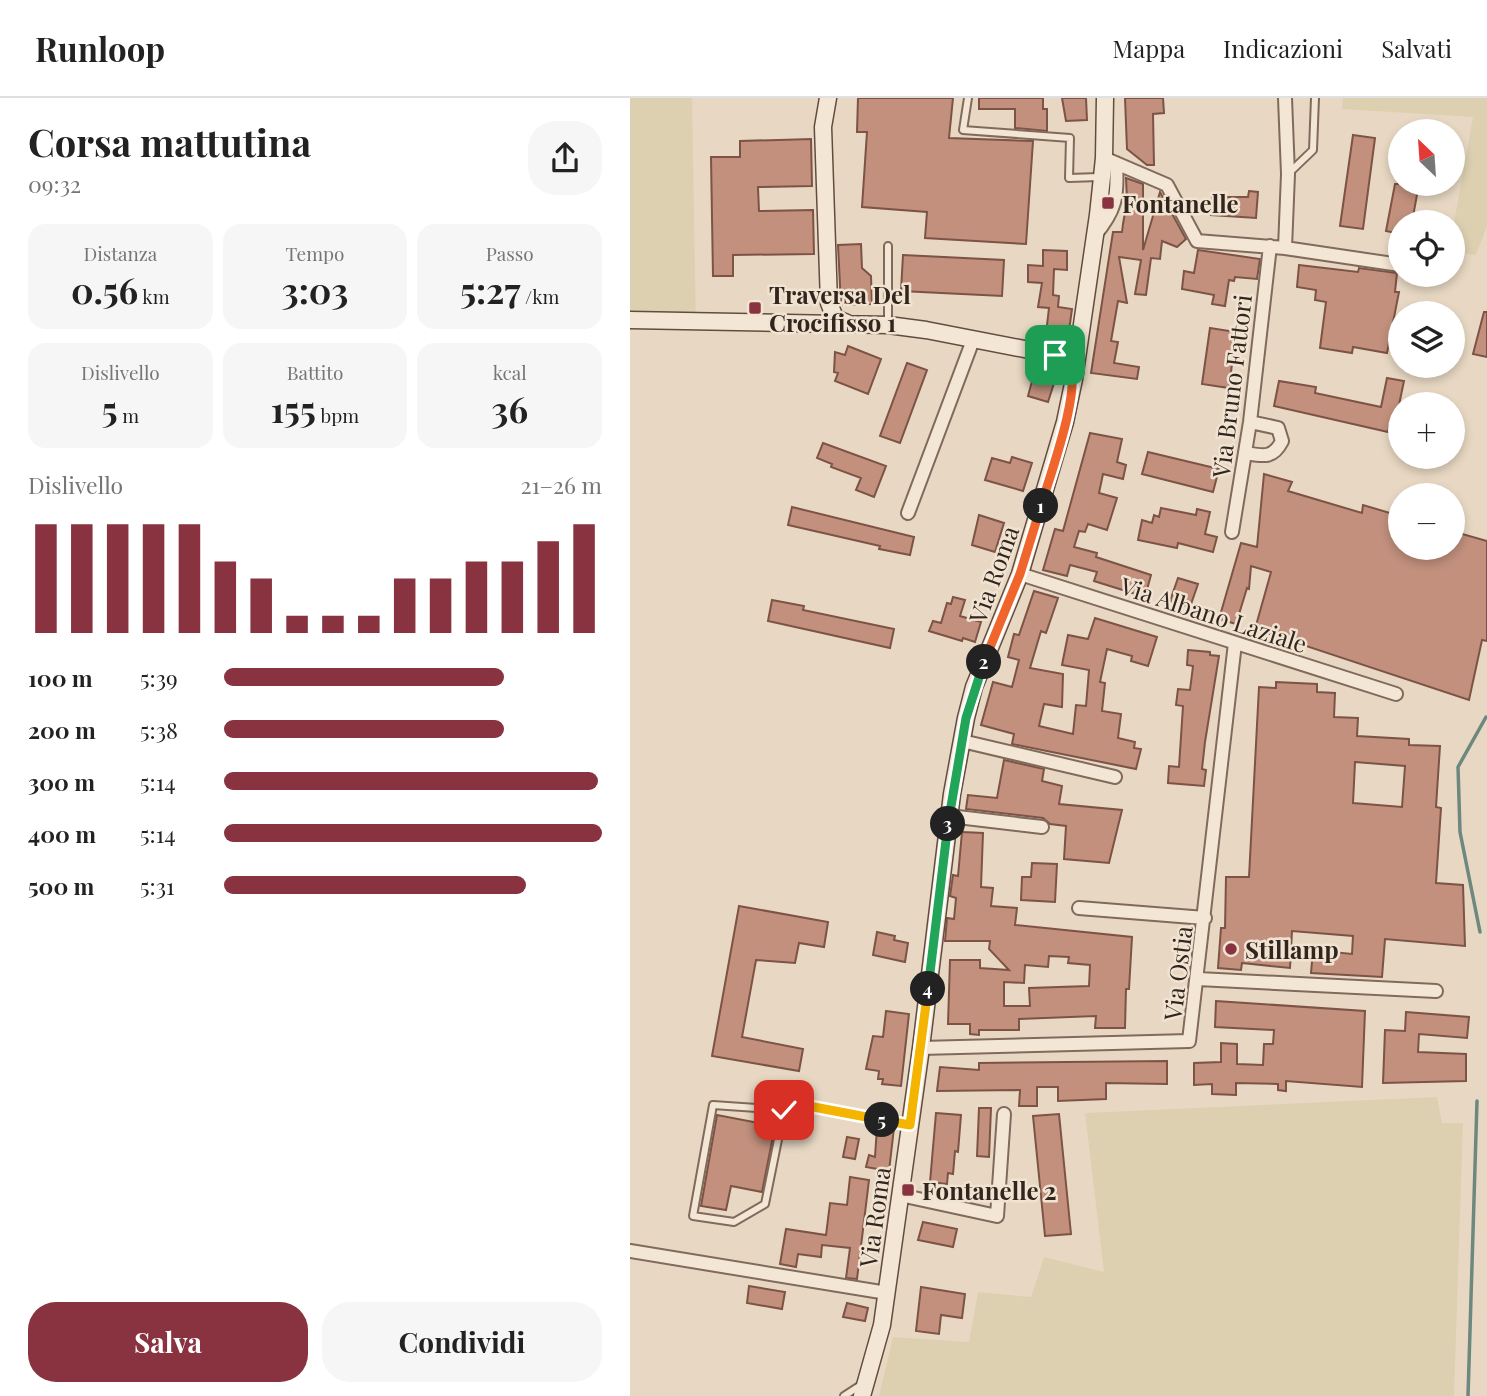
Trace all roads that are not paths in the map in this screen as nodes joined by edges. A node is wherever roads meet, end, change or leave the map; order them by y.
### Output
1 (828, 98) edge
2 (968, 98) edge
3 (1105, 98) edge
4 (1286, 98) edge
5 (1315, 98) edge
6 (1110, 160) junction
7 (1288, 174) junction
8 (1101, 177) junction
9 (1094, 237) junction
10 (888, 246) dead end
11 (1270, 246) junction
12 (1285, 248) junction
13 (1388, 263) edge
14 (829, 303) junction
15 (630, 320) edge
16 (804, 323) junction
17 (852, 324) junction
18 (888, 325) junction
19 (1080, 337) junction
20 (973, 340) junction
21 (1055, 355) junction
22 (1074, 379) junction
23 (1250, 422) junction
24 (1246, 453) junction
25 (908, 513) dead end
26 (1232, 532) dead end
27 (1020, 574) junction
28 (1235, 643) junction
29 (1396, 694) dead end
30 (962, 741) junction
31 (1115, 777) dead end
32 (949, 816) junction
33 (1042, 827) dead end
34 (1079, 908) dead end
35 (1205, 919) junction
36 (1198, 979) junction
37 (1436, 991) dead end
38 (921, 1048) junction
39 (784, 1110) junction
40 (1004, 1114) dead end
41 (910, 1125) junction
42 (900, 1195) junction
43 (630, 1251) edge
44 (887, 1293) junction
45 (864, 1389) edge
46 (844, 1396) edge

1 - 14 main road
2 - 8 lane
3 - 6 main road, Via Roma
4 - 7 street
5 - 7 lane
6 - 8 main road, Via Roma
6 - 9 street
6 - 11 street
7 - 12 street
8 - 9 main road, Via Roma
9 - 19 main road, Via Roma
10 - 18 lane
11 - 12 street
11 - 23 street, Via Bruno Fattori
12 - 13 street
14 - 16 main road
14 - 17 main road
15 - 16 main road
16 - 17 main road
17 - 18 main road
18 - 20 main road
19 - 21 main road
19 - 22 main road, Via Roma
20 - 21 main road
20 - 25 street
21 - 22 main road
22 - 27 main road, Via Roma
23 - 24 street, Via Bruno Fattori
23 - 24 street
24 - 26 street, Via Bruno Fattori
27 - 28 street, Via Albano Laziale
27 - 30 main road, Via Roma
28 - 29 street, Via Albano Laziale
28 - 35 street, Via Ostia
30 - 31 street
30 - 32 main road, Via Roma
32 - 33 street
32 - 38 main road, Via Roma
34 - 35 street
35 - 36 street, Via Ostia
36 - 37 street
36 - 38 street, Via Ostia
38 - 41 main road, Via Roma
39 - 39 lane
39 - 41 lane
40 - 42 street
41 - 42 main road, Via Roma
42 - 44 main road, Via Roma
43 - 44 street
44 - 45 main road, Via Roma
45 - 46 lane

